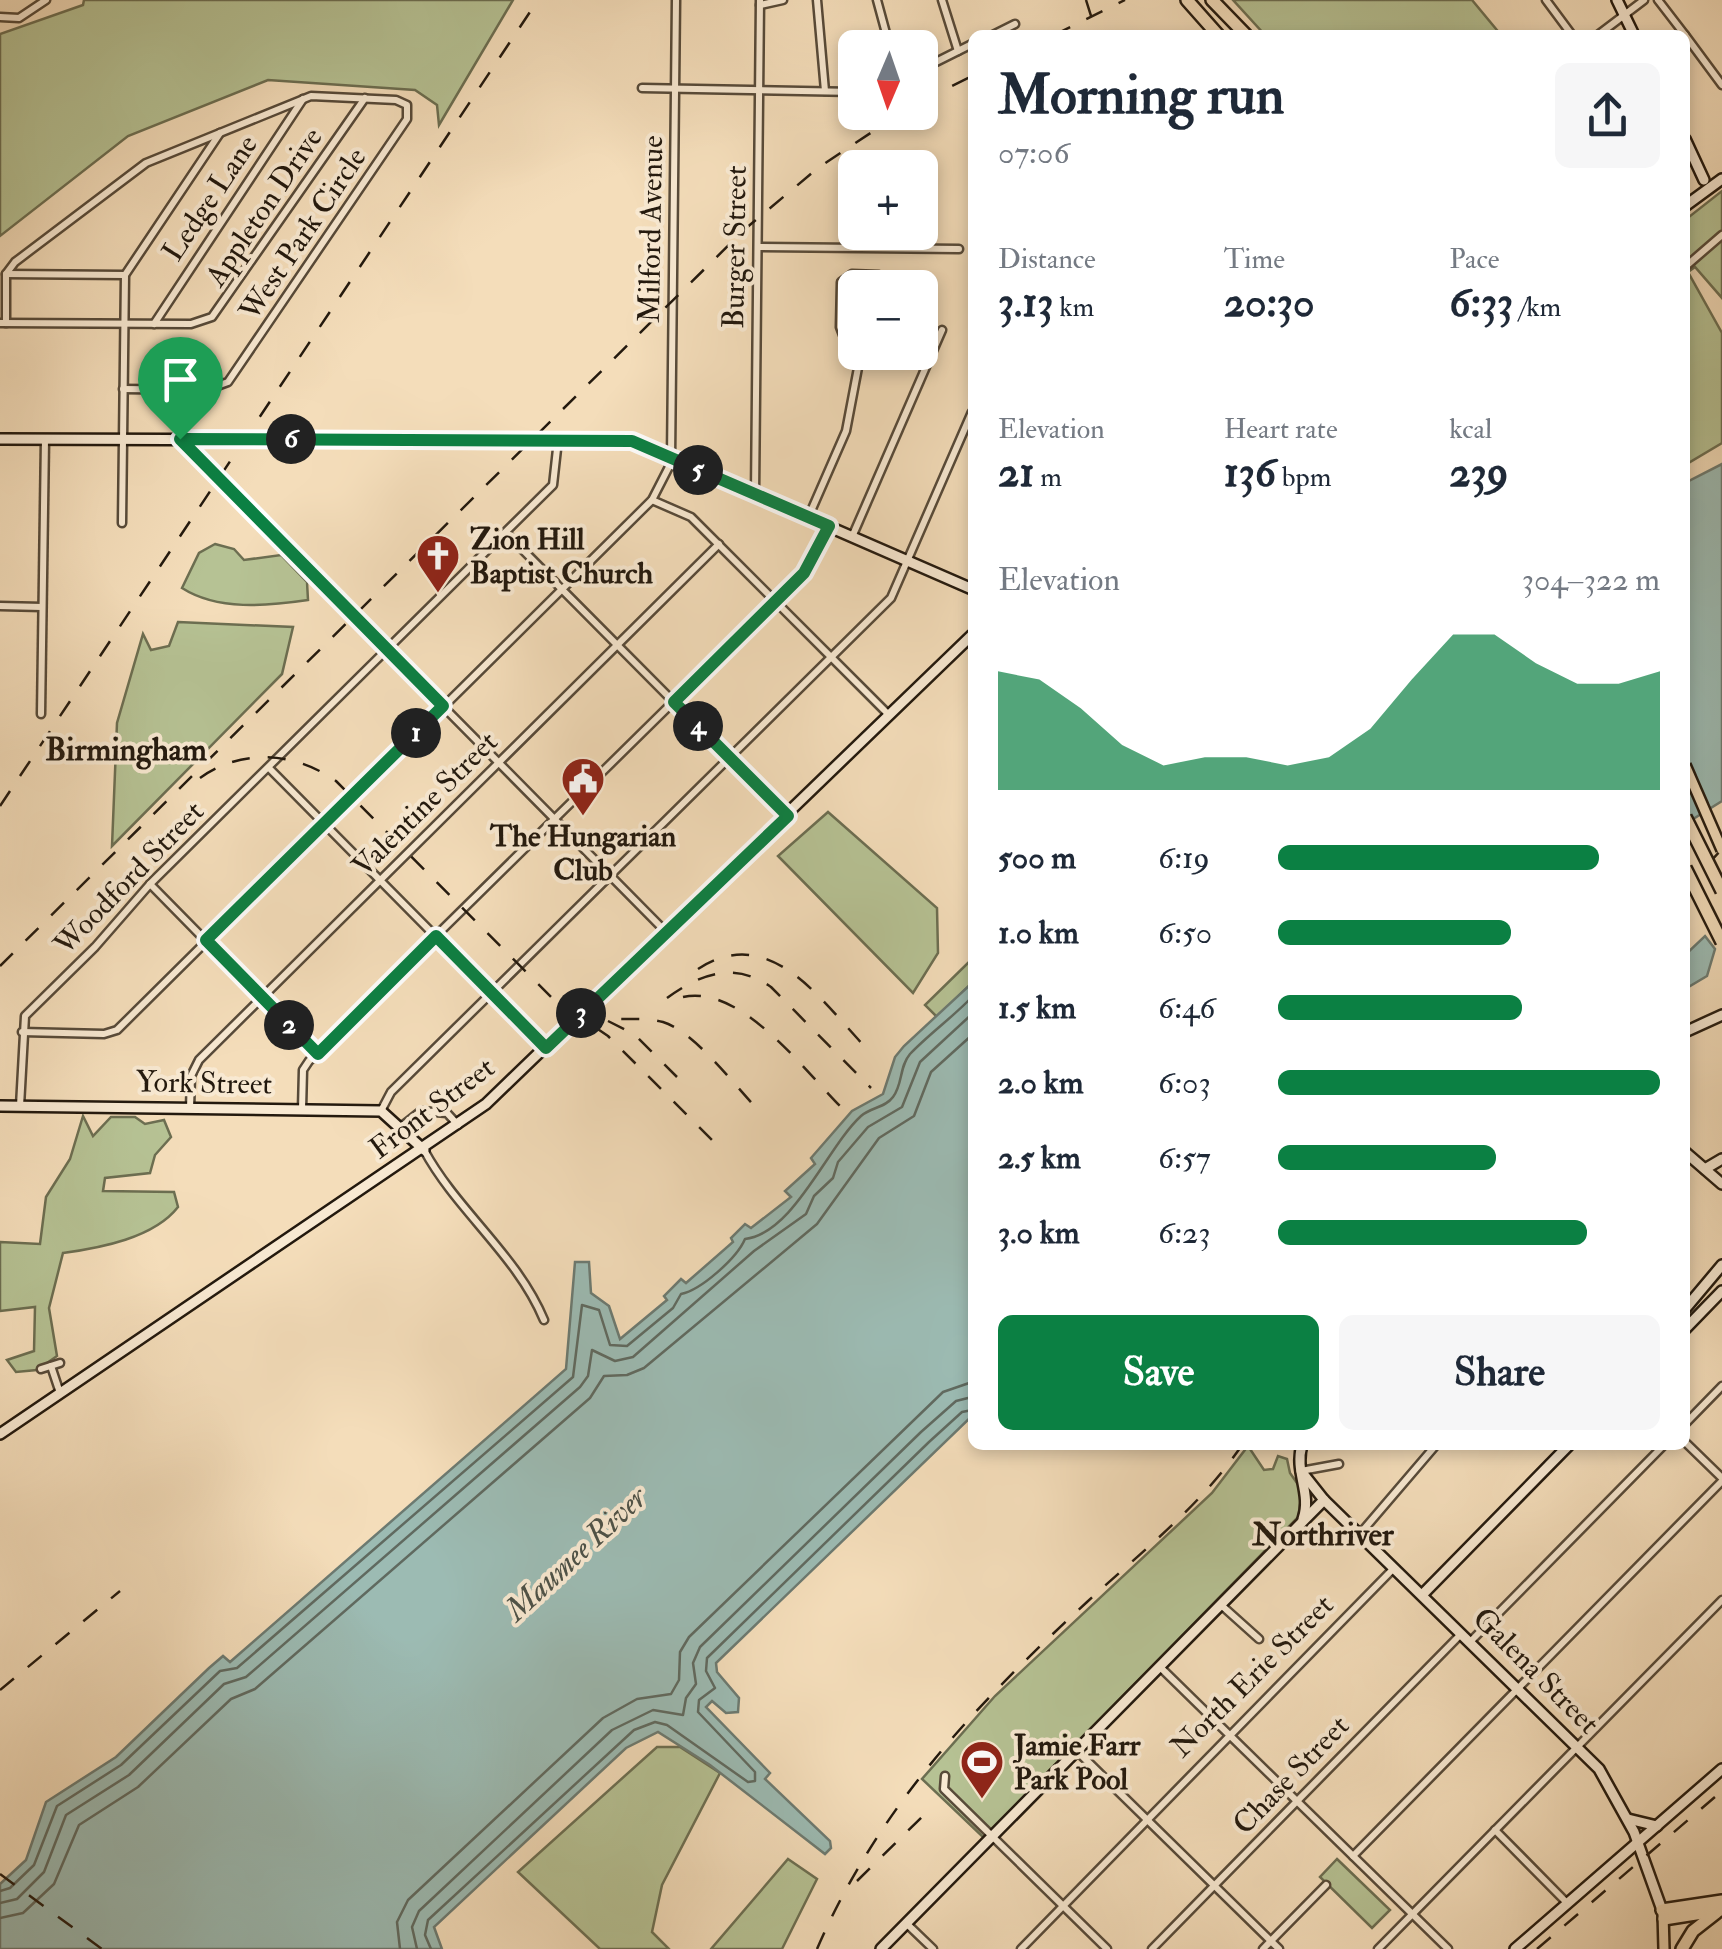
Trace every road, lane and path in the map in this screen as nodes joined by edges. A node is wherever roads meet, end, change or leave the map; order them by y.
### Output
1 (46, 0) edge
2 (676, 0) edge
3 (783, 0) edge
4 (816, 0) edge
5 (877, 0) edge
6 (942, 0) edge
7 (1190, 0) edge
8 (1209, 0) edge
9 (1546, 0) edge
10 (1618, 0) edge
11 (1644, 0) edge
12 (1658, 0) edge
13 (760, 2) edge
14 (1624, 15) junction
15 (0, 17) edge
16 (1014, 24) dead end
17 (885, 30) edge
18 (1003, 30) edge
19 (1216, 30) edge
20 (1238, 30) edge
21 (1568, 30) edge
22 (1604, 30) edge
23 (1632, 30) edge
24 (1681, 30) edge
25 (1690, 42) edge
26 (968, 46) edge
27 (958, 52) junction
28 (938, 61) edge
29 (1722, 84) edge
30 (642, 88) dead end
31 (675, 89) junction
32 (759, 90) junction
33 (825, 91) junction
34 (838, 91) edge
35 (304, 98) junction
36 (366, 98) junction
37 (222, 131) junction
38 (1690, 150) edge
39 (1722, 179) edge
40 (1706, 184) junction
41 (1690, 201) edge
42 (1722, 234) edge
43 (758, 248) junction
44 (959, 249) dead end
45 (1690, 263) edge
46 (6, 274) junction
47 (125, 275) junction
48 (3, 323) edge
49 (122, 324) junction
50 (154, 324) junction
51 (942, 330) dead end
52 (858, 370) edge
53 (122, 389) junction
54 (968, 421) edge
55 (0, 439) edge
56 (44, 439) junction
57 (122, 439) junction
58 (180, 439) junction
59 (558, 440) junction
60 (672, 458) junction
61 (756, 494) junction
62 (652, 500) junction
63 (808, 518) junction
64 (122, 523) dead end
65 (829, 526) junction
66 (506, 532) junction
67 (852, 536) junction
68 (719, 544) junction
69 (908, 561) junction
70 (968, 584) edge
71 (561, 588) junction
72 (775, 599) junction
73 (0, 606) edge
74 (42, 607) junction
75 (968, 639) edge
76 (618, 644) junction
77 (388, 650) junction
78 (832, 656) junction
79 (674, 702) junction
80 (443, 706) junction
81 (40, 714) dead end
82 (890, 716) junction
83 (730, 758) junction
84 (499, 762) junction
85 (269, 768) junction
86 (1690, 776) edge
87 (788, 816) junction
88 (555, 818) junction
89 (324, 823) junction
90 (1690, 827) edge
91 (1722, 850) edge
92 (610, 876) junction
93 (1690, 878) edge
94 (380, 880) junction
95 (150, 884) junction
96 (1722, 891) edge
97 (665, 931) junction
98 (436, 936) junction
99 (206, 940) junction
100 (1722, 942) edge
101 (492, 993) junction
102 (262, 998) junction
103 (1722, 1015) edge
104 (1690, 1030) edge
105 (22, 1032) junction
106 (546, 1048) junction
107 (318, 1054) junction
108 (0, 1106) edge
109 (20, 1106) junction
110 (190, 1108) junction
111 (302, 1110) junction
112 (381, 1111) junction
113 (402, 1126) junction
114 (458, 1126) junction
115 (424, 1150) junction
116 (1690, 1158) edge
117 (1722, 1159) edge
118 (1705, 1169) junction
119 (1722, 1184) edge
120 (1722, 1266) edge
121 (1722, 1291) edge
122 (1693, 1300) junction
123 (1690, 1303) edge
124 (1704, 1309) junction
125 (544, 1320) dead end
126 (1690, 1324) edge
127 (60, 1363) dead end
128 (51, 1366) junction
129 (40, 1368) dead end
130 (1722, 1386) edge
131 (60, 1393) junction
132 (1690, 1419) edge
133 (0, 1434) edge
134 (1690, 1447) edge
135 (1302, 1450) edge
136 (1432, 1450) edge
137 (1564, 1450) edge
138 (1659, 1450) edge
139 (1339, 1464) dead end
140 (1301, 1471) junction
141 (1722, 1480) edge
142 (1324, 1500) junction
143 (1302, 1523) junction
144 (1359, 1535) junction
145 (1394, 1568) junction
146 (1422, 1595) junction
147 (1220, 1604) junction
148 (1720, 1604) edge
149 (1462, 1633) junction
150 (1259, 1640) dead end
151 (1470, 1642) junction
152 (1159, 1666) junction
153 (1518, 1688) junction
154 (1230, 1735) junction
155 (1577, 1747) junction
156 (1076, 1750) junction
157 (1722, 1769) edge
158 (945, 1776) dead end
159 (1297, 1801) junction
160 (1147, 1819) junction
161 (1628, 1820) junction
162 (1657, 1826) junction
163 (1495, 1830) junction
164 (992, 1836) junction
165 (1638, 1843) junction
166 (1354, 1856) junction
167 (1326, 1885) dead end
168 (1214, 1886) junction
169 (1722, 1901) edge
170 (1567, 1903) junction
171 (1062, 1906) junction
172 (1722, 1910) edge
173 (1663, 1914) junction
174 (1412, 1915) junction
175 (906, 1923) junction
176 (1271, 1941) junction
177 (881, 1949) edge
178 (933, 1949) edge
179 (1020, 1949) edge
180 (1106, 1949) edge
181 (1152, 1949) edge
182 (1264, 1949) edge
183 (1280, 1949) edge
184 (1378, 1949) edge
185 (1448, 1949) edge
186 (1515, 1949) edge
187 (1664, 1949) edge
188 (1682, 1949) edge

1 - 15 street
2 - 31 street, Milford Avenue
3 - 13 street
4 - 33 street
5 - 17 street
6 - 27 street
7 - 19 highway
8 - 20 highway
9 - 21 street
10 - 14 street
11 - 14 street
12 - 24 street
13 - 32 street, Burger Street
14 - 22 street
14 - 23 street
16 - 18 street
25 - 29 street
26 - 27 street
27 - 28 street
30 - 31 street
31 - 32 street
31 - 60 street, Milford Avenue
32 - 33 street
32 - 43 street, Burger Street
33 - 34 street
35 - 36 street
35 - 37 street
35 - 50 street, Ledge Lane
36 - 50 street, Appleton Drive
36 - 53 street, West Park Circle
37 - 46 street
37 - 47 street
38 - 40 street
39 - 40 street
40 - 41 street
42 - 45 street
43 - 44 street
43 - 61 street, Burger Street
46 - 47 street
46 - 48 street
47 - 49 street
48 - 49 street, Appleton Drive
49 - 50 street, Appleton Drive
49 - 53 street
51 - 67 street
52 - 63 street
53 - 57 street
54 - 69 street
55 - 56 street
56 - 57 street
56 - 74 street
57 - 58 street
57 - 64 street
58 - 59 street
58 - 77 street
59 - 60 street
59 - 66 street, Woodford Street
60 - 61 street
60 - 62 street
61 - 63 street
62 - 68 street
62 - 71 street
63 - 65 street
65 - 67 street
65 - 72 street
66 - 71 street
66 - 77 street, Woodford Street
67 - 69 street
68 - 72 street
68 - 76 street, Valentine Street
69 - 70 street
69 - 78 street
71 - 76 street
71 - 80 street
72 - 78 street
72 - 79 street
73 - 74 street
74 - 81 street
75 - 82 street, Front Street
76 - 79 street
76 - 84 street, Valentine Street
77 - 80 street
77 - 85 street, Woodford Street
78 - 82 street
78 - 83 street
79 - 83 street
79 - 88 street
80 - 84 street
80 - 89 street
82 - 87 street, Front Street
83 - 87 street
83 - 92 street
84 - 88 street
84 - 94 street, Valentine Street
85 - 89 street
85 - 95 street, Woodford Street
86 - 91 main road, bridge
87 - 97 street, Front Street
88 - 92 street
88 - 98 street
89 - 94 street
89 - 99 street
90 - 96 highway, bridge
92 - 97 street
92 - 101 street
93 - 100 highway, bridge
94 - 98 street
94 - 102 street, Valentine Street
95 - 99 street
95 - 105 street, Woodford Street
97 - 106 street, Front Street
98 - 101 street
98 - 107 street
99 - 102 street
99 - 105 street
101 - 106 street
101 - 112 street
102 - 107 street
102 - 110 street, Valentine Street
103 - 104 street
105 - 109 street
106 - 114 street, Front Street
107 - 111 street
108 - 109 street, York Street
109 - 110 street, York Street
110 - 111 street, York Street
111 - 112 street, York Street
112 - 113 street
113 - 114 street
113 - 115 street
114 - 115 street, Front Street
115 - 125 street
115 - 131 street, Front Street
116 - 118 street
117 - 118 street
118 - 119 street
120 - 122 street
121 - 124 street
122 - 123 street
122 - 124 street
124 - 126 street
127 - 128 street
128 - 129 street
128 - 131 street
130 - 132 street
131 - 133 street, Front Street
134 - 141 street
135 - 140 street
136 - 144 street
137 - 146 street
138 - 151 street
139 - 140 street
140 - 142 street, Galena Street
140 - 143 street
141 - 153 street
142 - 143 street
142 - 144 street, Galena Street
143 - 147 street
144 - 145 street, Galena Street
145 - 146 street, Galena Street
145 - 154 street, North Erie Street
146 - 149 street, Galena Street
147 - 150 street
147 - 152 street
148 - 155 street
149 - 151 street, Galena Street
149 - 159 street, Chase Street
151 - 153 street, Galena Street
152 - 154 street
152 - 156 street
153 - 155 street, Galena Street
153 - 166 street
154 - 159 street
154 - 160 street, North Erie Street
155 - 161 street, Galena Street
155 - 163 street
156 - 160 street
156 - 164 street
157 - 162 street
158 - 164 street
159 - 166 street
159 - 168 street, Chase Street
160 - 168 street
160 - 171 street, North Erie Street
161 - 162 street
161 - 165 street, Galena Street
162 - 165 street
163 - 170 street
163 - 174 street
164 - 171 street
164 - 175 street
165 - 170 street
165 - 173 street, Galena Street
166 - 174 street
167 - 176 street
168 - 176 street
168 - 181 street, Chase Street
169 - 173 highway
170 - 186 street
171 - 179 street, North Erie Street
171 - 180 street
172 - 173 highway
172 - 188 highway
173 - 187 main road, Galena Street
174 - 184 street
174 - 185 street
175 - 177 street
175 - 178 street
176 - 182 street
176 - 183 street

